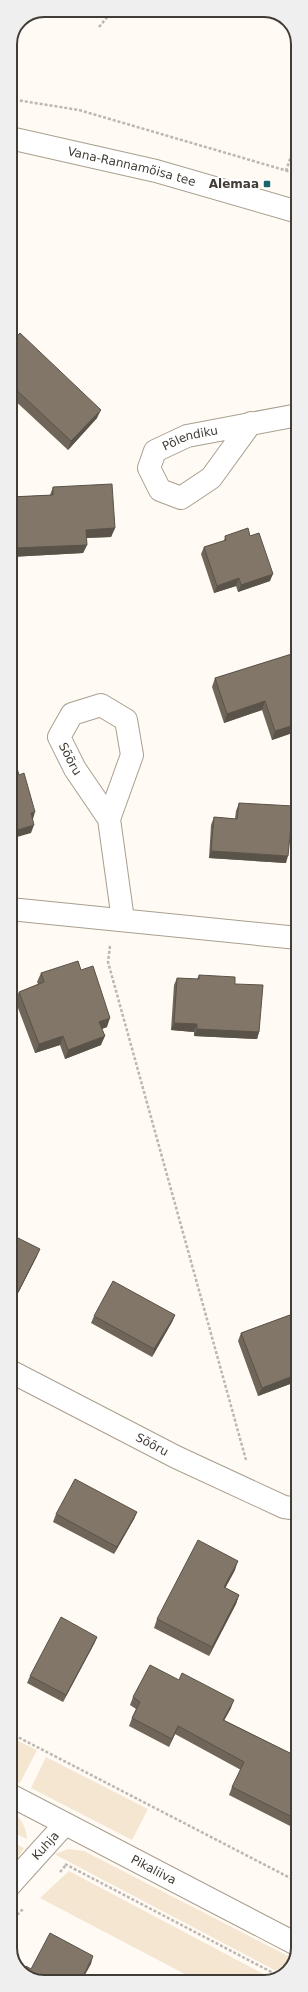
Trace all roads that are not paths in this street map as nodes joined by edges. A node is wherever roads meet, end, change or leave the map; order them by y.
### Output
1 (17, 140) edge
2 (291, 210) edge
3 (291, 416) edge
4 (251, 424) dead end
5 (109, 819) junction
6 (17, 910) edge
7 (123, 920) junction
8 (291, 937) edge
9 (17, 1375) edge
10 (291, 1508) edge
11 (17, 1799) edge
12 (65, 1824) junction
13 (17, 1877) edge
14 (291, 1941) edge

1 - 2 street, Vana-Rannamõisa tee
3 - 4 street
5 - 5 street, Sõõru
5 - 7 street, Sõõru
6 - 7 street
7 - 8 street
9 - 10 street, Sõõru
11 - 12 street, Pikaliiva
12 - 13 street, Kuhja
12 - 14 street, Pikaliiva

